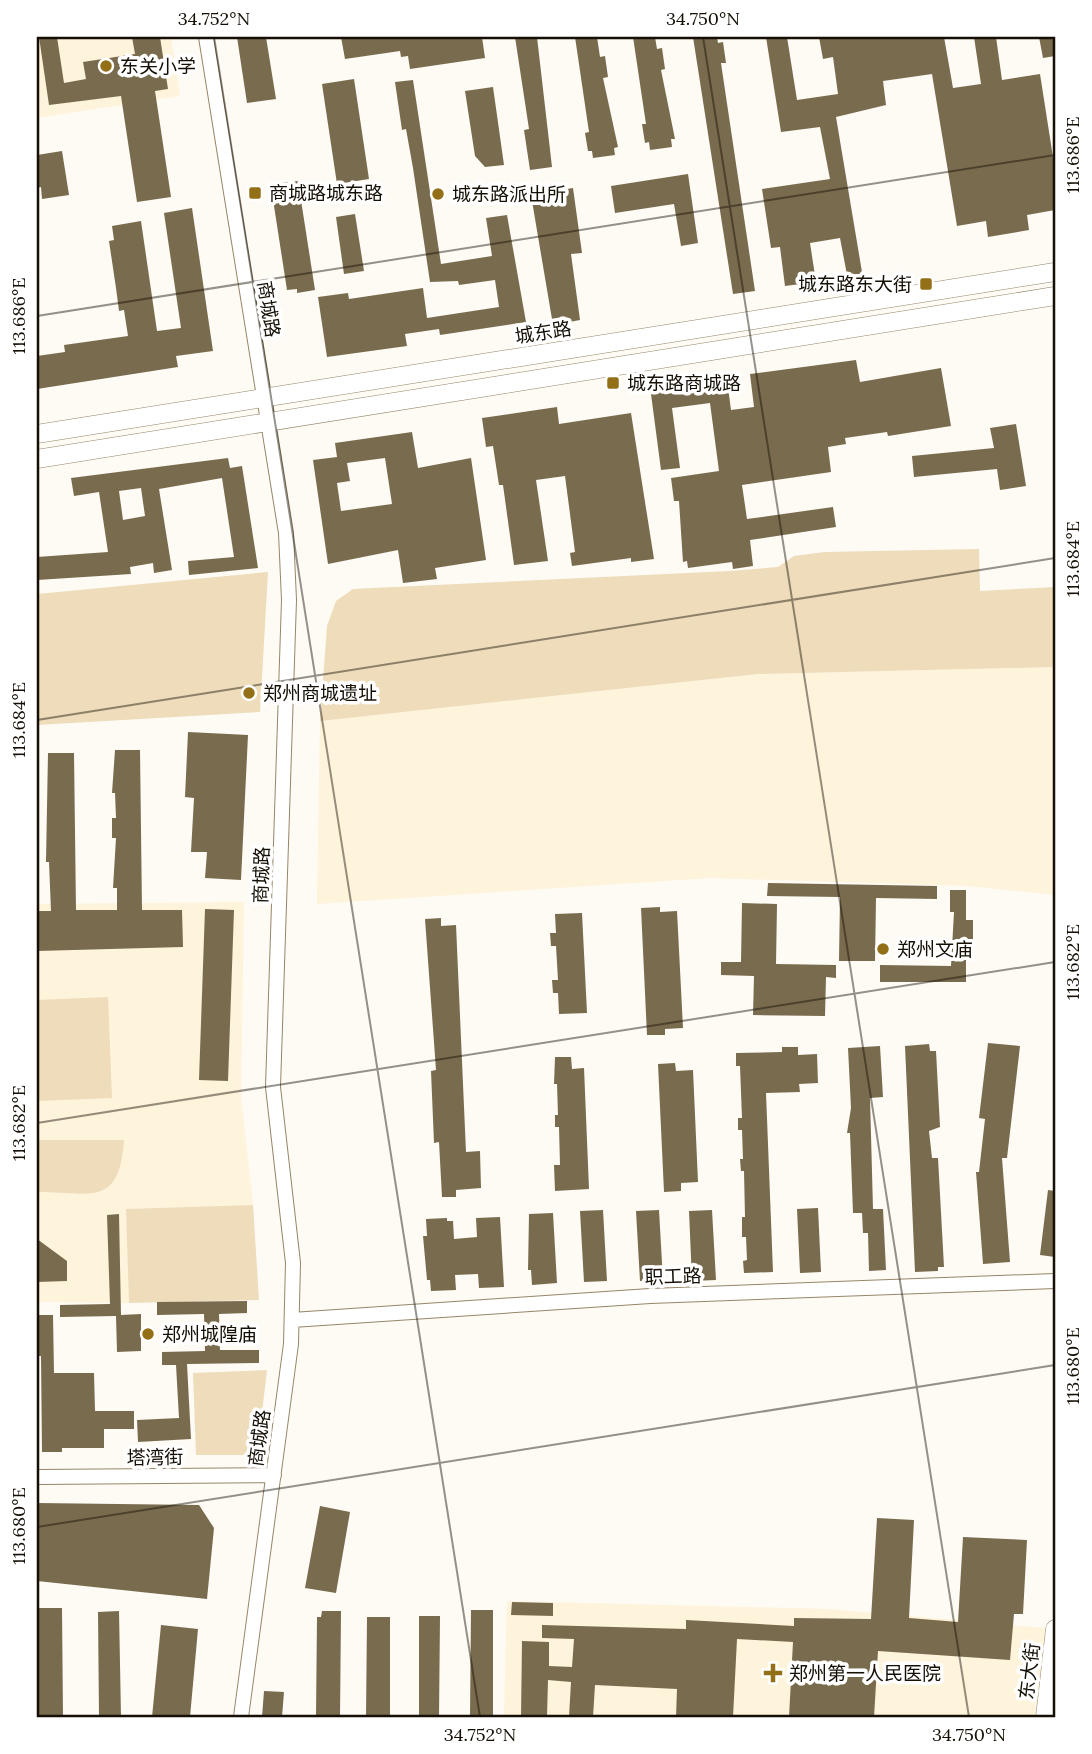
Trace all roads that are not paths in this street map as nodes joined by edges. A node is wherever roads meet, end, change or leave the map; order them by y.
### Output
1 (206, 37) edge
2 (1055, 272) edge
3 (1055, 296) edge
4 (264, 398) junction
5 (268, 422) junction
6 (37, 434) edge
7 (37, 459) edge
8 (1055, 1281) edge
9 (292, 1320) junction
10 (274, 1475) junction
11 (37, 1477) edge
12 (1055, 1629) edge
13 (241, 1717) edge
14 (1045, 1717) edge

1 - 4 street, 商城路
2 - 4 main road, 城东路
3 - 5 main road
4 - 5 street, 商城路
4 - 6 main road, 城东路
5 - 7 main road
5 - 9 street, 商城路
8 - 9 street, 职工路
9 - 10 street, 商城路
10 - 11 street, 塔湾街
10 - 13 street, 商城路
12 - 14 main road, 东大街

